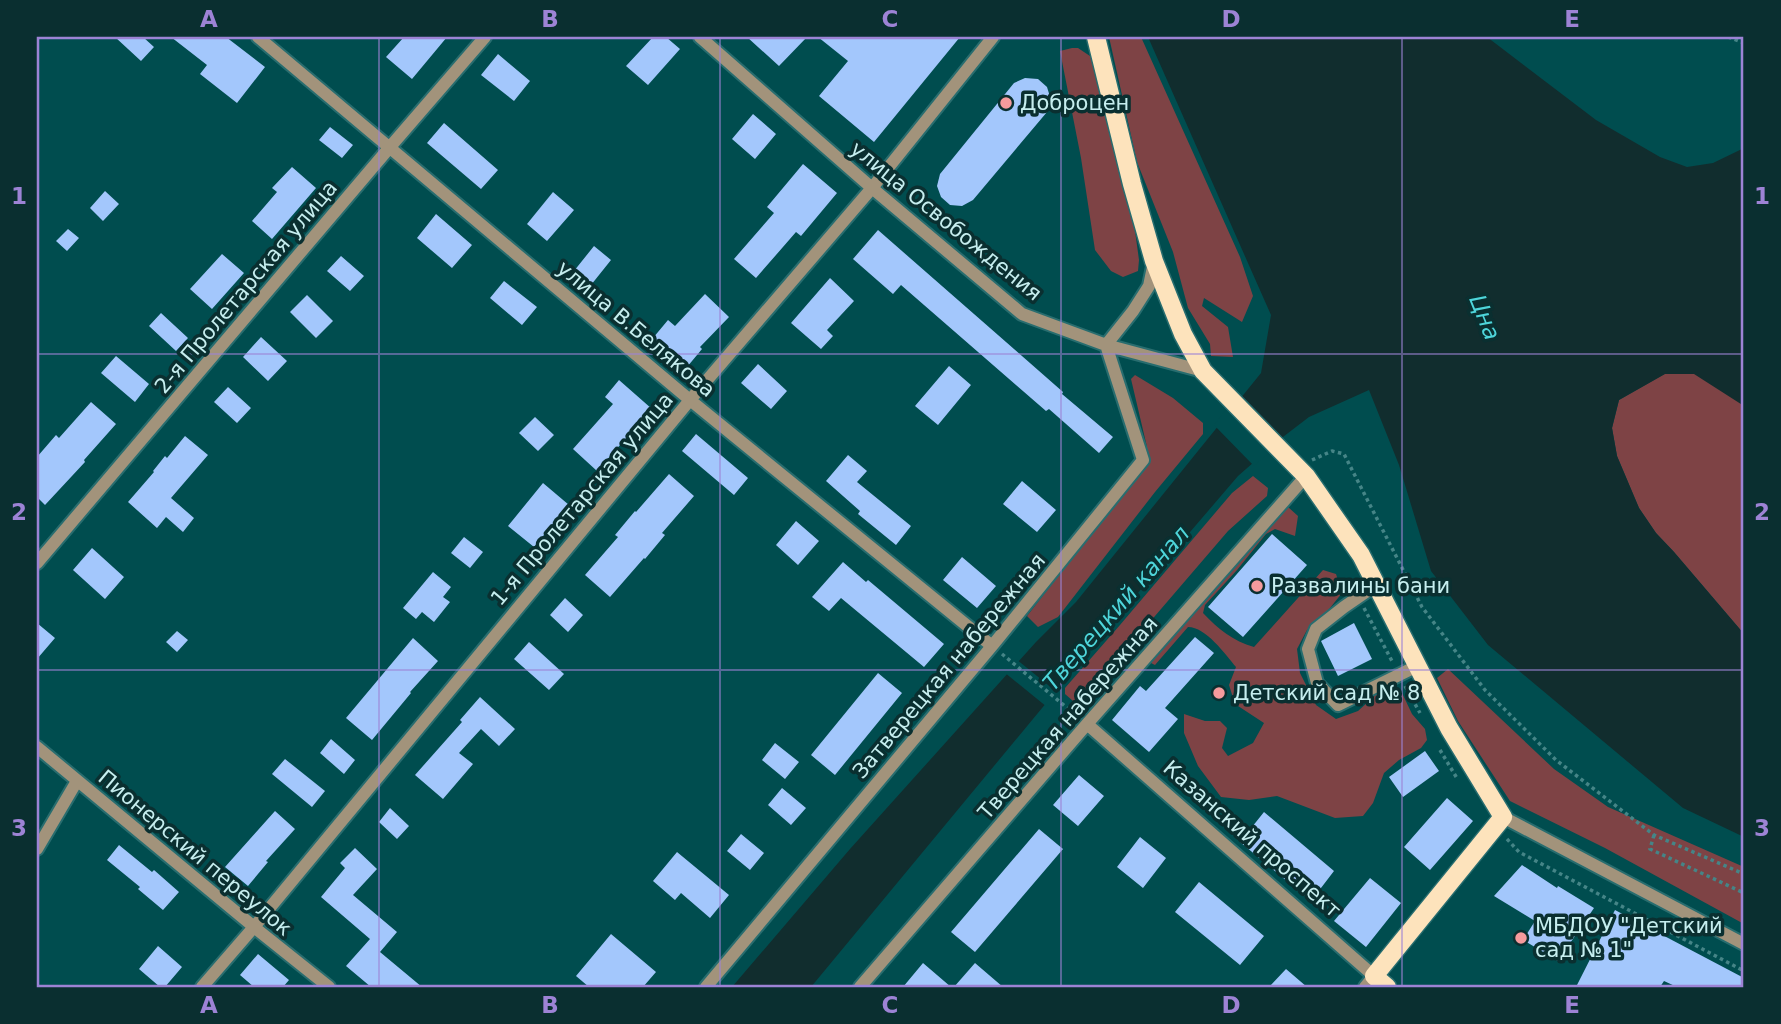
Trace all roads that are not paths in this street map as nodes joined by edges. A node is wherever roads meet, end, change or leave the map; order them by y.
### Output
1 (258, 37) edge
2 (485, 37) edge
3 (700, 37) edge
4 (993, 37) edge
5 (1096, 37) edge
6 (390, 146) junction
7 (872, 188) junction
8 (1154, 261) junction
9 (1106, 345) junction
10 (1203, 371) junction
11 (690, 400) junction
12 (1306, 476) junction
13 (37, 563) edge
14 (1376, 585) junction
15 (992, 646) junction
16 (1417, 666) junction
17 (1087, 724) junction
18 (37, 747) edge
19 (77, 780) junction
20 (1503, 817) junction
21 (37, 849) edge
22 (254, 928) junction
23 (1744, 944) edge
24 (1375, 984) edge
25 (202, 987) edge
26 (329, 987) edge
27 (706, 987) edge
28 (860, 987) edge

1 - 6 street, улица В.Белякова
2 - 6 street, 2-я Пролетарская улица
3 - 7 street, улица Освобождения
4 - 7 street, 1-я Пролетарская улица
5 - 8 main road
6 - 11 street, улица В.Белякова
6 - 13 street, 2-я Пролетарская улица
7 - 9 street, улица Освобождения
7 - 11 street, 1-я Пролетарская улица
8 - 9 street
8 - 10 main road
9 - 10 street, улица Освобождения
9 - 15 street, Затверецкая набережная
10 - 12 main road
11 - 15 street, улица В.Белякова
11 - 22 street, 1-я Пролетарская улица
12 - 14 main road
12 - 17 street, Тверецкая набережная
14 - 16 main road
14 - 16 street
15 - 27 street, Затверецкая набережная
16 - 20 main road
17 - 24 street, Казанский проспект
17 - 28 street, Тверецкая набережная
18 - 19 street, Пионерский переулок
19 - 21 street
19 - 22 street, Пионерский переулок
20 - 23 street
20 - 24 main road
22 - 25 street, 1-я Пролетарская улица
22 - 26 street, Пионерский переулок

